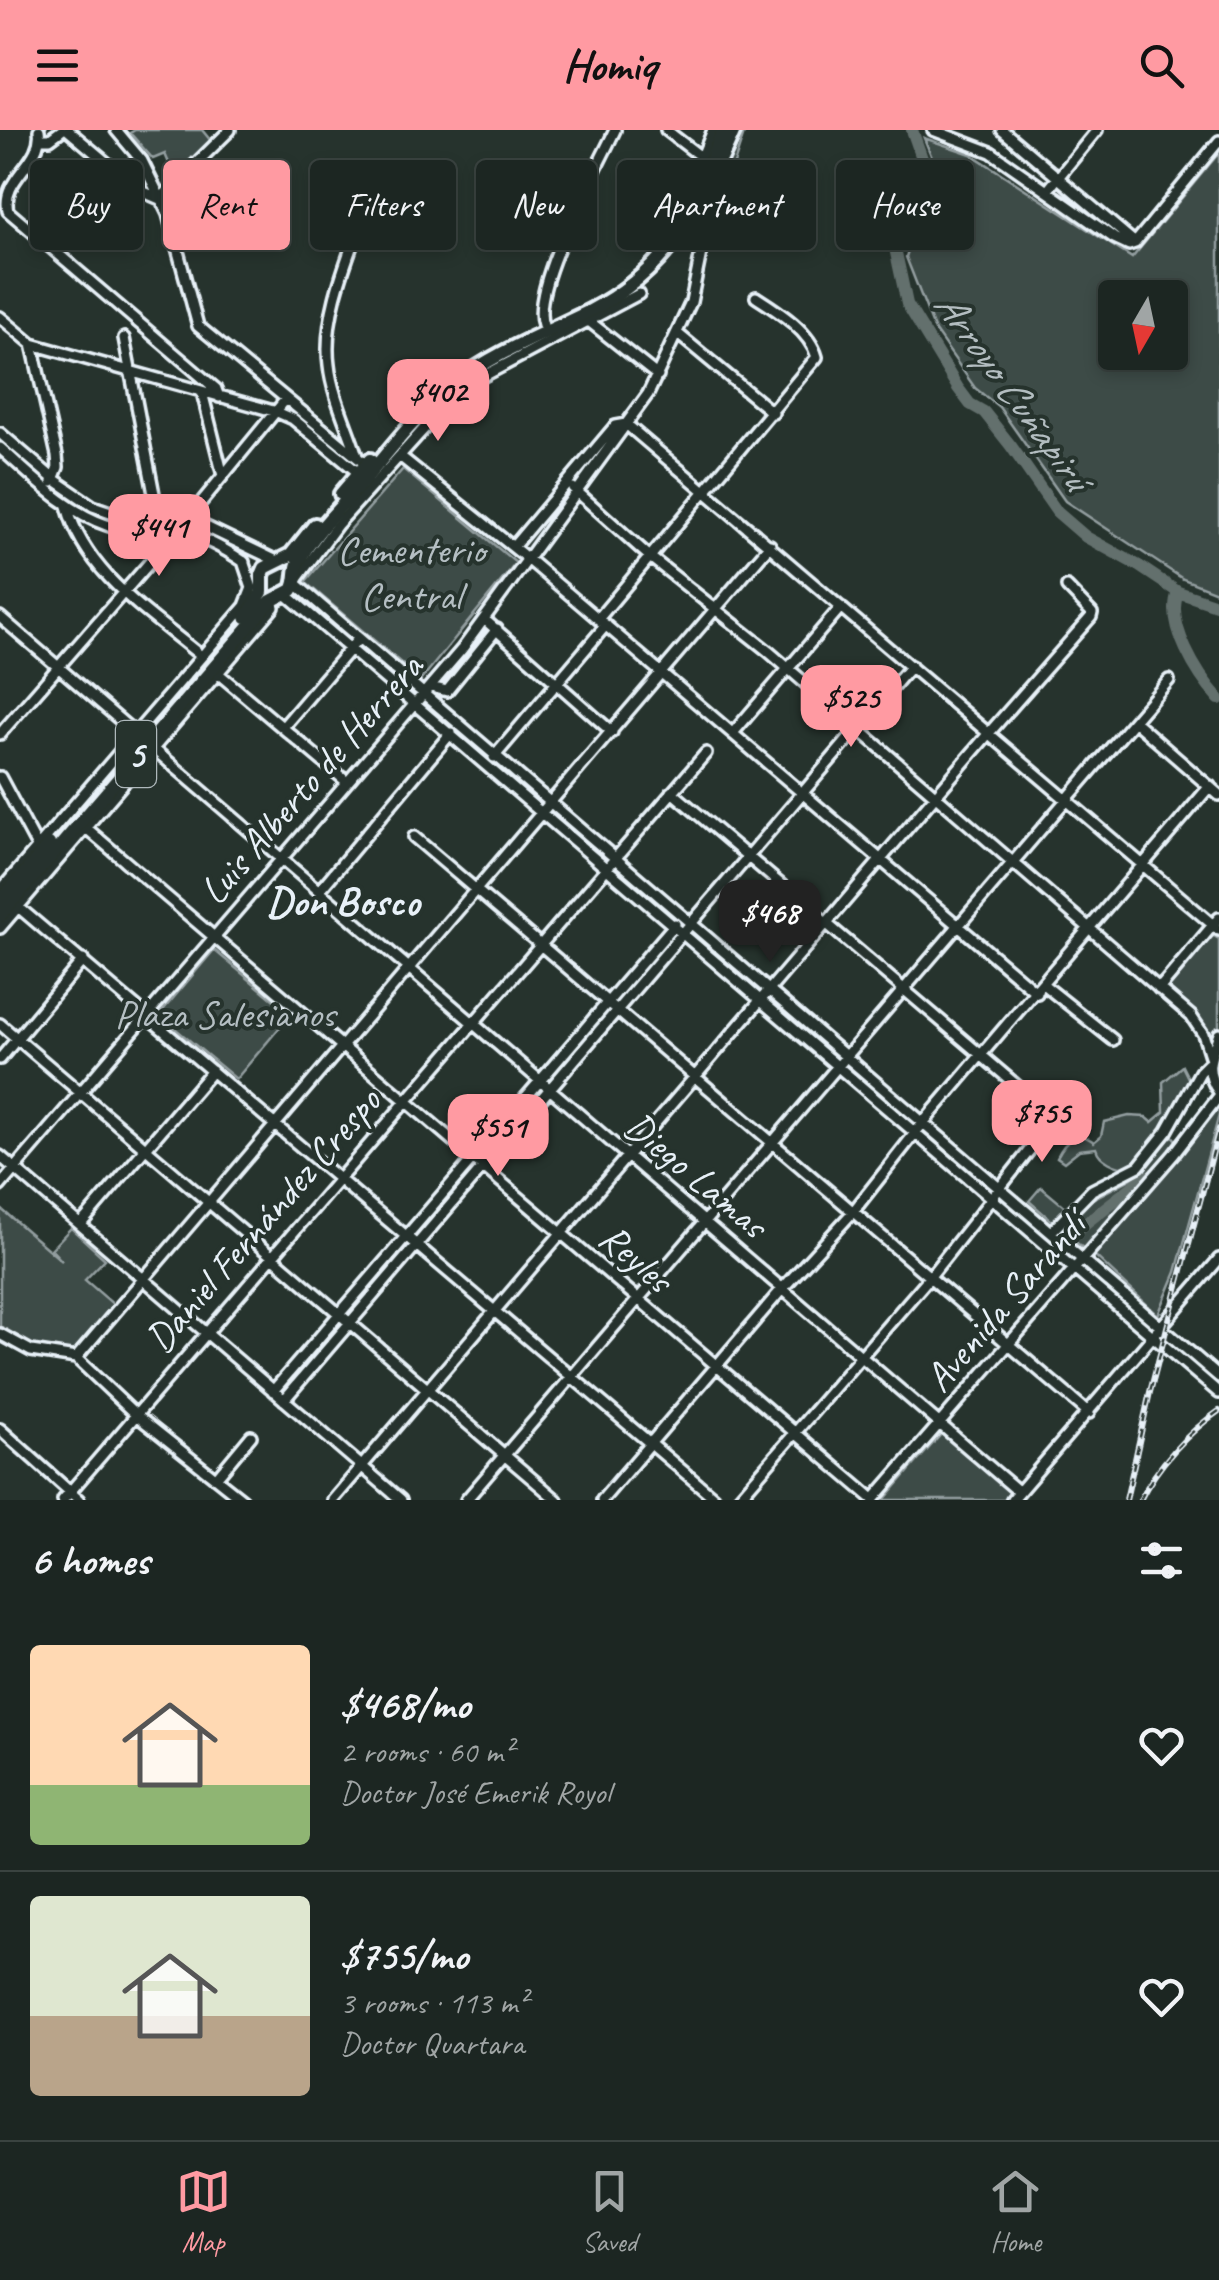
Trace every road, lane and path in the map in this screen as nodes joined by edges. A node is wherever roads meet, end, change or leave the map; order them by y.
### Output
1 (65, 130) edge
2 (116, 130) edge
3 (210, 130) edge
4 (230, 130) edge
5 (615, 130) edge
6 (666, 130) edge
7 (713, 130) edge
8 (724, 130) edge
9 (734, 130) edge
10 (1002, 130) edge
11 (1097, 130) edge
12 (934, 131) edge
13 (39, 135) edge
14 (1219, 140) edge
15 (219, 141) junction
16 (702, 158) joint
17 (711, 160) edge
18 (721, 160) edge
19 (1058, 178) junction
20 (1047, 191) junction
21 (160, 199) junction
22 (1135, 243) junction
23 (350, 250) edge
24 (658, 250) edge
25 (667, 250) edge
26 (701, 250) edge
27 (640, 294) dead end
28 (756, 296) dead end
29 (0, 317) edge
30 (590, 322) junction
31 (543, 325) junction
32 (678, 334) junction
33 (124, 338) dead end
34 (32, 344) junction
35 (133, 374) junction
36 (658, 376) junction
37 (473, 380) junction
38 (455, 384) junction
39 (202, 392) junction
40 (219, 397) junction
41 (286, 399) junction
42 (277, 412) junction
43 (772, 413) junction
44 (626, 424) junction
45 (0, 433) edge
46 (0, 448) edge
47 (402, 457) junction
48 (364, 469) junction
49 (223, 476) junction
50 (567, 483) junction
51 (51, 484) junction
52 (578, 492) junction
53 (706, 492) junction
54 (549, 504) junction
55 (67, 506) junction
56 (562, 514) junction
57 (185, 522) junction
58 (530, 526) junction
59 (160, 527) junction
60 (174, 533) junction
61 (544, 538) junction
62 (770, 546) junction
63 (513, 547) junction
64 (650, 558) junction
65 (528, 560) junction
66 (243, 561) junction
67 (279, 561) junction
68 (262, 583) junction
69 (289, 587) junction
70 (1067, 587) dead end
71 (124, 591) junction
72 (313, 598) junction
73 (841, 606) junction
74 (302, 608) junction
75 (716, 610) junction
76 (0, 617) edge
77 (484, 620) junction
78 (602, 622) junction
79 (497, 629) junction
80 (358, 638) junction
81 (350, 648) junction
82 (201, 656) junction
83 (911, 666) junction
84 (58, 668) junction
85 (788, 669) junction
86 (662, 673) junction
87 (219, 674) junction
88 (1169, 680) dead end
89 (557, 682) junction
90 (427, 691) junction
91 (415, 703) junction
92 (1134, 720) junction
93 (283, 727) junction
94 (857, 730) junction
95 (612, 732) junction
96 (452, 733) junction
97 (733, 733) junction
98 (988, 733) junction
99 (0, 734) edge
100 (143, 742) junction
101 (706, 753) dead end
102 (492, 760) junction
103 (0, 777) edge
104 (347, 782) junction
105 (1210, 786) junction
106 (672, 792) junction
107 (804, 792) junction
108 (1219, 794) edge
109 (935, 797) junction
110 (1066, 800) junction
111 (551, 803) junction
112 (543, 812) junction
113 (85, 827) junction
114 (414, 837) dead end
115 (37, 846) junction
116 (614, 857) junction
117 (748, 857) junction
118 (282, 858) junction
119 (882, 860) junction
120 (1011, 863) junction
121 (606, 866) junction
122 (1144, 866) junction
123 (318, 890) junction
124 (476, 891) junction
125 (6, 898) edge
126 (0, 916) edge
127 (674, 924) junction
128 (691, 924) junction
129 (826, 924) junction
130 (1217, 925) edge
131 (958, 927) junction
132 (0, 928) edge
133 (1090, 930) junction
134 (684, 933) junction
135 (214, 938) junction
136 (540, 947) junction
137 (83, 960) junction
138 (408, 968) junction
139 (1040, 989) junction
140 (1159, 989) junction
141 (770, 990) junction
142 (903, 991) junction
143 (761, 1000) junction
144 (606, 1002) junction
145 (616, 1010) junction
146 (148, 1015) junction
147 (472, 1022) junction
148 (0, 1024) edge
149 (1219, 1034) edge
150 (17, 1038) junction
151 (1113, 1040) dead end
152 (342, 1047) junction
153 (980, 1057) junction
154 (0, 1059) edge
155 (1209, 1060) junction
156 (842, 1062) junction
157 (212, 1071) junction
158 (694, 1077) junction
159 (539, 1080) junction
160 (549, 1088) junction
161 (82, 1093) junction
162 (1219, 1094) edge
163 (405, 1101) junction
164 (275, 1124) junction
165 (919, 1128) junction
166 (1167, 1130) junction
167 (1182, 1144) junction
168 (771, 1145) junction
169 (146, 1148) junction
170 (0, 1156) edge
171 (626, 1156) junction
172 (472, 1157) junction
173 (484, 1167) junction
174 (16, 1168) junction
175 (339, 1178) junction
176 (0, 1186) edge
177 (998, 1188) junction
178 (992, 1198) junction
179 (209, 1202) junction
180 (852, 1213) junction
181 (704, 1222) junction
182 (81, 1224) junction
183 (1051, 1232) junction
184 (561, 1233) junction
185 (406, 1235) junction
186 (417, 1244) junction
187 (272, 1255) junction
188 (1219, 1259) edge
189 (1077, 1262) junction
190 (143, 1278) junction
191 (928, 1279) junction
192 (783, 1288) junction
193 (638, 1300) junction
194 (493, 1311) junction
195 (339, 1312) junction
196 (350, 1321) junction
197 (1161, 1326) junction
198 (206, 1332) junction
199 (0, 1334) edge
200 (1151, 1336) junction
201 (1006, 1344) junction
202 (863, 1356) junction
203 (76, 1358) junction
204 (716, 1366) junction
205 (1219, 1377) edge
206 (571, 1378) junction
207 (426, 1387) junction
208 (273, 1391) junction
209 (1219, 1392) edge
210 (284, 1400) junction
211 (1089, 1413) junction
212 (136, 1416) junction
213 (940, 1422) junction
214 (0, 1429) edge
215 (251, 1436) dead end
216 (795, 1436) junction
217 (649, 1444) junction
218 (505, 1456) junction
219 (360, 1465) junction
220 (217, 1477) junction
221 (66, 1496) edge
222 (1015, 1496) edge
223 (79, 1500) edge
224 (244, 1500) edge
225 (333, 1500) edge
226 (402, 1500) edge
227 (466, 1500) edge
228 (557, 1500) edge
229 (602, 1500) edge
230 (717, 1500) edge
231 (738, 1500) edge
232 (874, 1500) edge

1 - 13 street
1 - 21 street
2 - 21 street
3 - 15 street
4 - 15 street
5 - 31 street
6 - 16 street
7 - 16 street
8 - 17 highway, 5
9 - 18 highway, 5
10 - 19 street
11 - 19 street
12 - 20 street
13 - 40 street
14 - 22 street
15 - 21 street
19 - 20 street
19 - 22 street
20 - 22 street
21 - 41 street
23 - 48 street
24 - 31 highway, 5
25 - 38 highway, 5
26 - 32 street, Luis Alberto de Herrera
27 - 30 street
28 - 43 street
29 - 34 street
30 - 36 street
30 - 37 street
31 - 48 highway, 5
32 - 36 street, Luis Alberto de Herrera
32 - 43 street
33 - 35 street
34 - 35 street
34 - 51 street
35 - 39 street
35 - 59 street
36 - 44 street, Luis Alberto de Herrera
37 - 38 street
37 - 47 street
38 - 48 highway, 5
39 - 40 street
39 - 49 street
40 - 42 street
41 - 42 street
41 - 48 street
42 - 48 street
42 - 49 street
43 - 53 street
44 - 50 street
44 - 52 street, Luis Alberto de Herrera
44 - 53 street
45 - 51 street
46 - 51 street
47 - 63 street
47 - 69 street
48 - 67 highway, 5
48 - 69 highway, 5
49 - 57 street
50 - 52 street
50 - 54 street
51 - 55 street
51 - 59 street
52 - 56 street, Luis Alberto de Herrera
52 - 64 street
53 - 62 street
53 - 64 street
54 - 56 street
54 - 58 street
55 - 59 street
55 - 71 street
56 - 61 street, Luis Alberto de Herrera
57 - 59 street
57 - 60 street
57 - 67 street
58 - 61 street
58 - 63 street
59 - 60 street
60 - 66 street
60 - 71 street
61 - 65 street, Luis Alberto de Herrera
62 - 73 street
62 - 75 street
63 - 65 street
64 - 75 street
64 - 78 street
65 - 77 street, Luis Alberto de Herrera
65 - 78 street
66 - 68 street
66 - 82 street
67 - 68 highway
67 - 69 highway
68 - 69 highway
68 - 100 highway, 5
69 - 72 street
69 - 74 street
69 - 87 street
69 - 100 highway, 5
70 - 98 street
71 - 82 street
71 - 84 street
72 - 74 street
72 - 80 street
73 - 83 street
73 - 85 street
74 - 81 street
75 - 85 street
75 - 86 street
76 - 84 street, Diego Lamas
77 - 79 street
77 - 90 street, Luis Alberto de Herrera
78 - 86 street
78 - 89 street
79 - 89 street
79 - 90 street
80 - 81 street
80 - 90 street
81 - 91 street
81 - 93 street
82 - 100 street
83 - 94 street
83 - 98 street
84 - 99 street
84 - 100 street, Diego Lamas
85 - 94 street
85 - 97 street
86 - 95 street
86 - 97 street
87 - 93 street
87 - 100 street
88 - 92 street
89 - 95 street
89 - 102 street
90 - 91 street, Luis Alberto de Herrera
90 - 102 street
91 - 96 street
91 - 104 street, Luis Alberto de Herrera
92 - 105 street
92 - 110 street
93 - 104 street
94 - 107 street
94 - 109 street
95 - 111 street
96 - 102 street
96 - 123 street
97 - 107 street
98 - 109 street
98 - 110 street
100 - 113 street
100 - 115 street
100 - 118 street, Diego Lamas
100 - 125 highway, 5
101 - 106 street, Daniel Fernández Crespo
102 - 111 street
102 - 112 street
103 - 115 street
104 - 118 street, Luis Alberto de Herrera
105 - 108 street
105 - 122 street
106 - 116 street, Daniel Fernández Crespo
106 - 117 street
107 - 117 street
107 - 119 street
109 - 119 street
109 - 120 street
110 - 120 street
110 - 122 street
111 - 112 street
111 - 116 street
112 - 121 street
112 - 124 street
113 - 125 street
113 - 135 street, Reyles
114 - 124 street
115 - 125 street
116 - 121 street, Daniel Fernández Crespo
116 - 128 street
117 - 128 street
117 - 129 street
118 - 123 street, Diego Lamas
118 - 135 street, Luis Alberto de Herrera
119 - 129 street
119 - 131 street
120 - 131 street
120 - 133 street
121 - 127 street
121 - 136 street, Daniel Fernández Crespo
122 - 130 street
122 - 133 street
123 - 138 street, Diego Lamas
124 - 136 street
124 - 138 street
125 - 126 highway, 5
125 - 132 street
125 - 137 street
127 - 128 street
127 - 134 street
127 - 144 street
128 - 134 street
128 - 141 street
129 - 141 street
129 - 142 street
130 - 140 street
131 - 139 street
131 - 142 street
133 - 139 street
133 - 140 street
134 - 143 street
134 - 145 street
135 - 146 street, Luis Alberto de Herrera
135 - 152 street, Reyles
136 - 144 street
136 - 147 street, Daniel Fernández Crespo
137 - 146 street
137 - 150 street
138 - 147 street, Diego Lamas
138 - 152 street
139 - 151 street
139 - 153 street
140 - 155 street
141 - 143 street
141 - 156 street
142 - 153 street
142 - 156 street
143 - 156 street
143 - 158 street
144 - 145 street
144 - 159 street
145 - 158 street
145 - 160 street
146 - 157 street
146 - 161 street, Luis Alberto de Herrera
147 - 159 street, Diego Lamas
147 - 163 street, Daniel Fernández Crespo
148 - 150 street
149 - 155 street
150 - 154 street
150 - 161 street
152 - 163 street, Reyles
152 - 164 street
153 - 165 street
153 - 177 street
155 - 162 street
155 - 166 street
156 - 165 street
156 - 168 street
157 - 164 street
157 - 169 street
158 - 168 street
158 - 171 street
159 - 160 street, Diego Lamas
159 - 172 street
160 - 171 street, Diego Lamas
160 - 173 street
161 - 169 street
161 - 174 street, Luis Alberto de Herrera
162 - 167 street, Avenida Sarandí
163 - 172 street, Reyles
163 - 175 street, Daniel Fernández Crespo
164 - 175 street
164 - 179 street
165 - 177 street
165 - 178 street
165 - 180 street
166 - 167 street
166 - 183 street
167 - 189 street, Avenida Sarandí
168 - 180 street
168 - 181 street
169 - 179 street
169 - 182 street
170 - 174 street
171 - 181 street, Diego Lamas
171 - 184 street
172 - 173 street, Reyles
172 - 185 street
173 - 184 street, Reyles
173 - 186 street
174 - 176 street, Luis Alberto de Herrera
174 - 182 street
175 - 185 street
175 - 187 street, Daniel Fernández Crespo
177 - 178 street
177 - 183 street
178 - 189 street
178 - 191 street
179 - 187 street
179 - 190 street
180 - 191 street
180 - 192 street
181 - 192 street, Diego Lamas
181 - 193 street
182 - 190 street
183 - 189 street
184 - 193 street, Reyles
184 - 194 street
185 - 186 street
185 - 195 street
186 - 194 street
186 - 196 street
187 - 195 street
187 - 198 street, Daniel Fernández Crespo
188 - 197 street
189 - 197 street
189 - 200 street
189 - 201 street, Avenida Sarandí
190 - 198 street
190 - 203 street
191 - 201 street
191 - 202 street
192 - 202 street, Diego Lamas
192 - 204 street
193 - 204 street, Reyles
193 - 206 street
194 - 206 street
194 - 207 street
195 - 196 street
195 - 208 street
196 - 207 street
196 - 210 street
197 - 200 street
197 - 205 street
198 - 208 street
198 - 212 street, Daniel Fernández Crespo
199 - 203 street
200 - 209 street
200 - 211 street
201 - 211 street
201 - 213 street, Avenida Sarandí
202 - 213 street, Diego Lamas
202 - 216 street
203 - 212 street
204 - 216 street, Reyles
204 - 217 street
206 - 217 street
206 - 218 street
207 - 218 street
207 - 219 street
208 - 210 street
210 - 219 street
211 - 222 street
212 - 220 street
212 - 221 street, Daniel Fernández Crespo
213 - 222 street, Diego Lamas
213 - 232 street, Avenida Sarandí
214 - 221 street
215 - 220 street
216 - 231 street
216 - 232 street, Reyles
217 - 229 street
217 - 230 street
218 - 227 street
218 - 228 street
219 - 225 street
219 - 226 street
220 - 224 street
221 - 223 street

